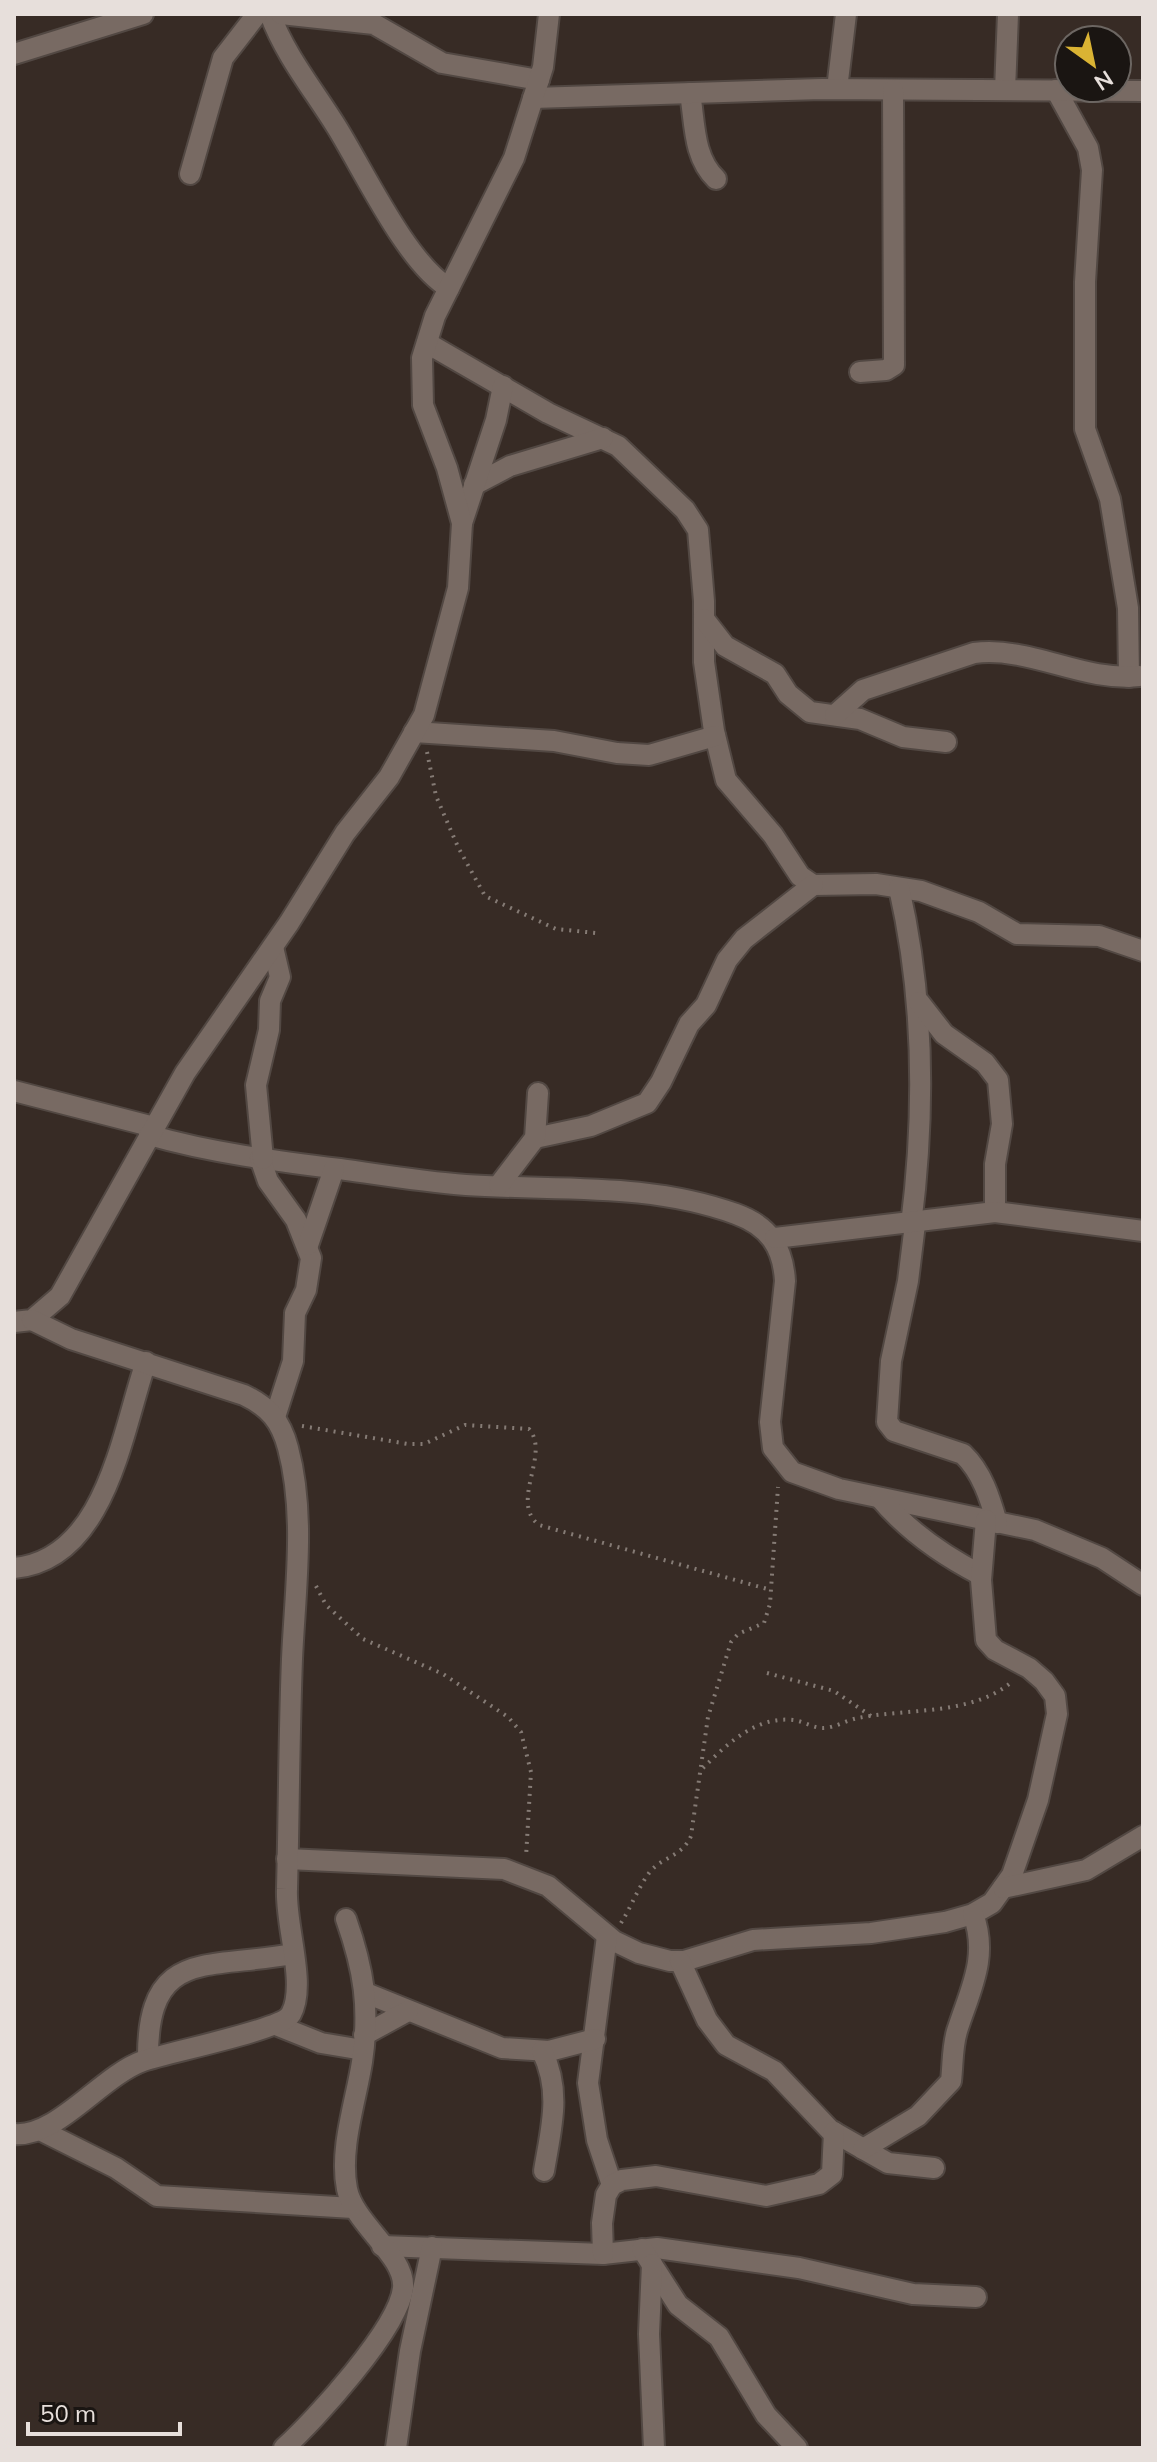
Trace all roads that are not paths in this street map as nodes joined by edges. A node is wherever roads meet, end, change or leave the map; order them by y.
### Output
1 (143, 14) edge
2 (257, 14) edge
3 (270, 14) edge
4 (281, 14) edge
5 (549, 14) edge
6 (846, 14) edge
7 (1008, 14) edge
8 (14, 54) edge
9 (536, 89) junction
10 (837, 89) junction
11 (893, 90) junction
12 (1005, 90) junction
13 (1053, 90) edge
14 (690, 93) junction
15 (1064, 104) edge
16 (190, 174) dead end
17 (716, 179) dead end
18 (449, 288) junction
19 (427, 343) junction
20 (860, 372) dead end
21 (503, 386) junction
22 (603, 438) junction
23 (474, 485) junction
24 (462, 523) junction
25 (704, 619) junction
26 (1136, 676) edge
27 (835, 715) junction
28 (420, 733) junction
29 (715, 736) junction
30 (946, 742) dead end
31 (813, 885) junction
32 (899, 888) junction
33 (273, 947) junction
34 (1143, 951) edge
35 (919, 1002) junction
36 (14, 1091) edge
37 (538, 1093) dead end
38 (152, 1131) junction
39 (535, 1138) junction
40 (261, 1159) junction
41 (334, 1169) junction
42 (499, 1185) junction
43 (995, 1212) junction
44 (913, 1224) junction
45 (1143, 1231) edge
46 (775, 1238) junction
47 (308, 1245) junction
48 (23, 1321) edge
49 (146, 1362) junction
50 (277, 1420) junction
51 (880, 1498) junction
52 (991, 1521) junction
53 (14, 1568) edge
54 (981, 1575) junction
55 (1143, 1585) edge
56 (1143, 1836) edge
57 (287, 1859) junction
58 (1003, 1888) junction
59 (973, 1914) junction
60 (346, 1919) dead end
61 (609, 1937) junction
62 (292, 1954) junction
63 (680, 1961) junction
64 (366, 1993) junction
65 (408, 2011) junction
66 (276, 2025) junction
67 (595, 2039) junction
68 (364, 2043) junction
69 (542, 2051) junction
70 (148, 2059) junction
71 (592, 2100) junction
72 (556, 2102) junction
73 (40, 2130) junction
74 (834, 2132) junction
75 (14, 2134) edge
76 (863, 2149) junction
77 (934, 2168) dead end
78 (544, 2171) dead end
79 (612, 2185) junction
80 (353, 2208) junction
81 (382, 2246) junction
82 (432, 2247) junction
83 (603, 2254) junction
84 (647, 2257) junction
85 (976, 2297) dead end
86 (284, 2448) edge
87 (396, 2448) edge
88 (654, 2448) edge
89 (797, 2448) edge

1 - 8 street
2 - 16 street
3 - 18 street
4 - 9 street
5 - 9 street
6 - 10 street
7 - 12 street
9 - 14 street
9 - 18 street
10 - 11 street
10 - 14 street
11 - 12 street
11 - 20 street
12 - 13 street
14 - 17 street
15 - 26 street
18 - 19 street
19 - 21 street
19 - 24 street
21 - 22 street
21 - 23 street
22 - 23 street
22 - 25 street
23 - 24 street
24 - 28 street
25 - 27 street
25 - 29 street
26 - 27 street
27 - 30 street
28 - 29 street
28 - 33 street
29 - 31 street
31 - 32 street
31 - 39 street
32 - 34 street
32 - 35 street
33 - 38 street
33 - 40 street
35 - 43 street
35 - 44 street
36 - 38 street
37 - 39 street
38 - 40 street
38 - 48 street
39 - 42 street
40 - 41 street
40 - 47 street
41 - 42 street
41 - 47 street
42 - 46 street
43 - 44 street
43 - 45 street
44 - 46 street
44 - 52 street
46 - 51 street
47 - 50 street
48 - 49 street
49 - 50 street
49 - 53 street
50 - 57 street
51 - 52 street
51 - 54 street
52 - 54 street
52 - 55 street
54 - 58 street
56 - 58 street
57 - 61 street
57 - 62 street
58 - 59 street
59 - 63 street
59 - 76 street
60 - 64 street
61 - 63 street
61 - 67 street
62 - 66 street
62 - 70 street
63 - 74 street
64 - 65 street
64 - 68 street
65 - 68 street
65 - 69 street
66 - 68 street
66 - 70 street
67 - 69 street
67 - 71 street
68 - 80 street
69 - 72 street
70 - 73 street
71 - 72 street
71 - 79 street
72 - 78 street
73 - 75 street
73 - 80 street
74 - 76 street
74 - 79 street
76 - 77 street
79 - 83 street
80 - 81 street
81 - 82 street
81 - 86 street
82 - 83 street
82 - 87 street
83 - 84 street
84 - 85 street
84 - 88 street
84 - 89 street

